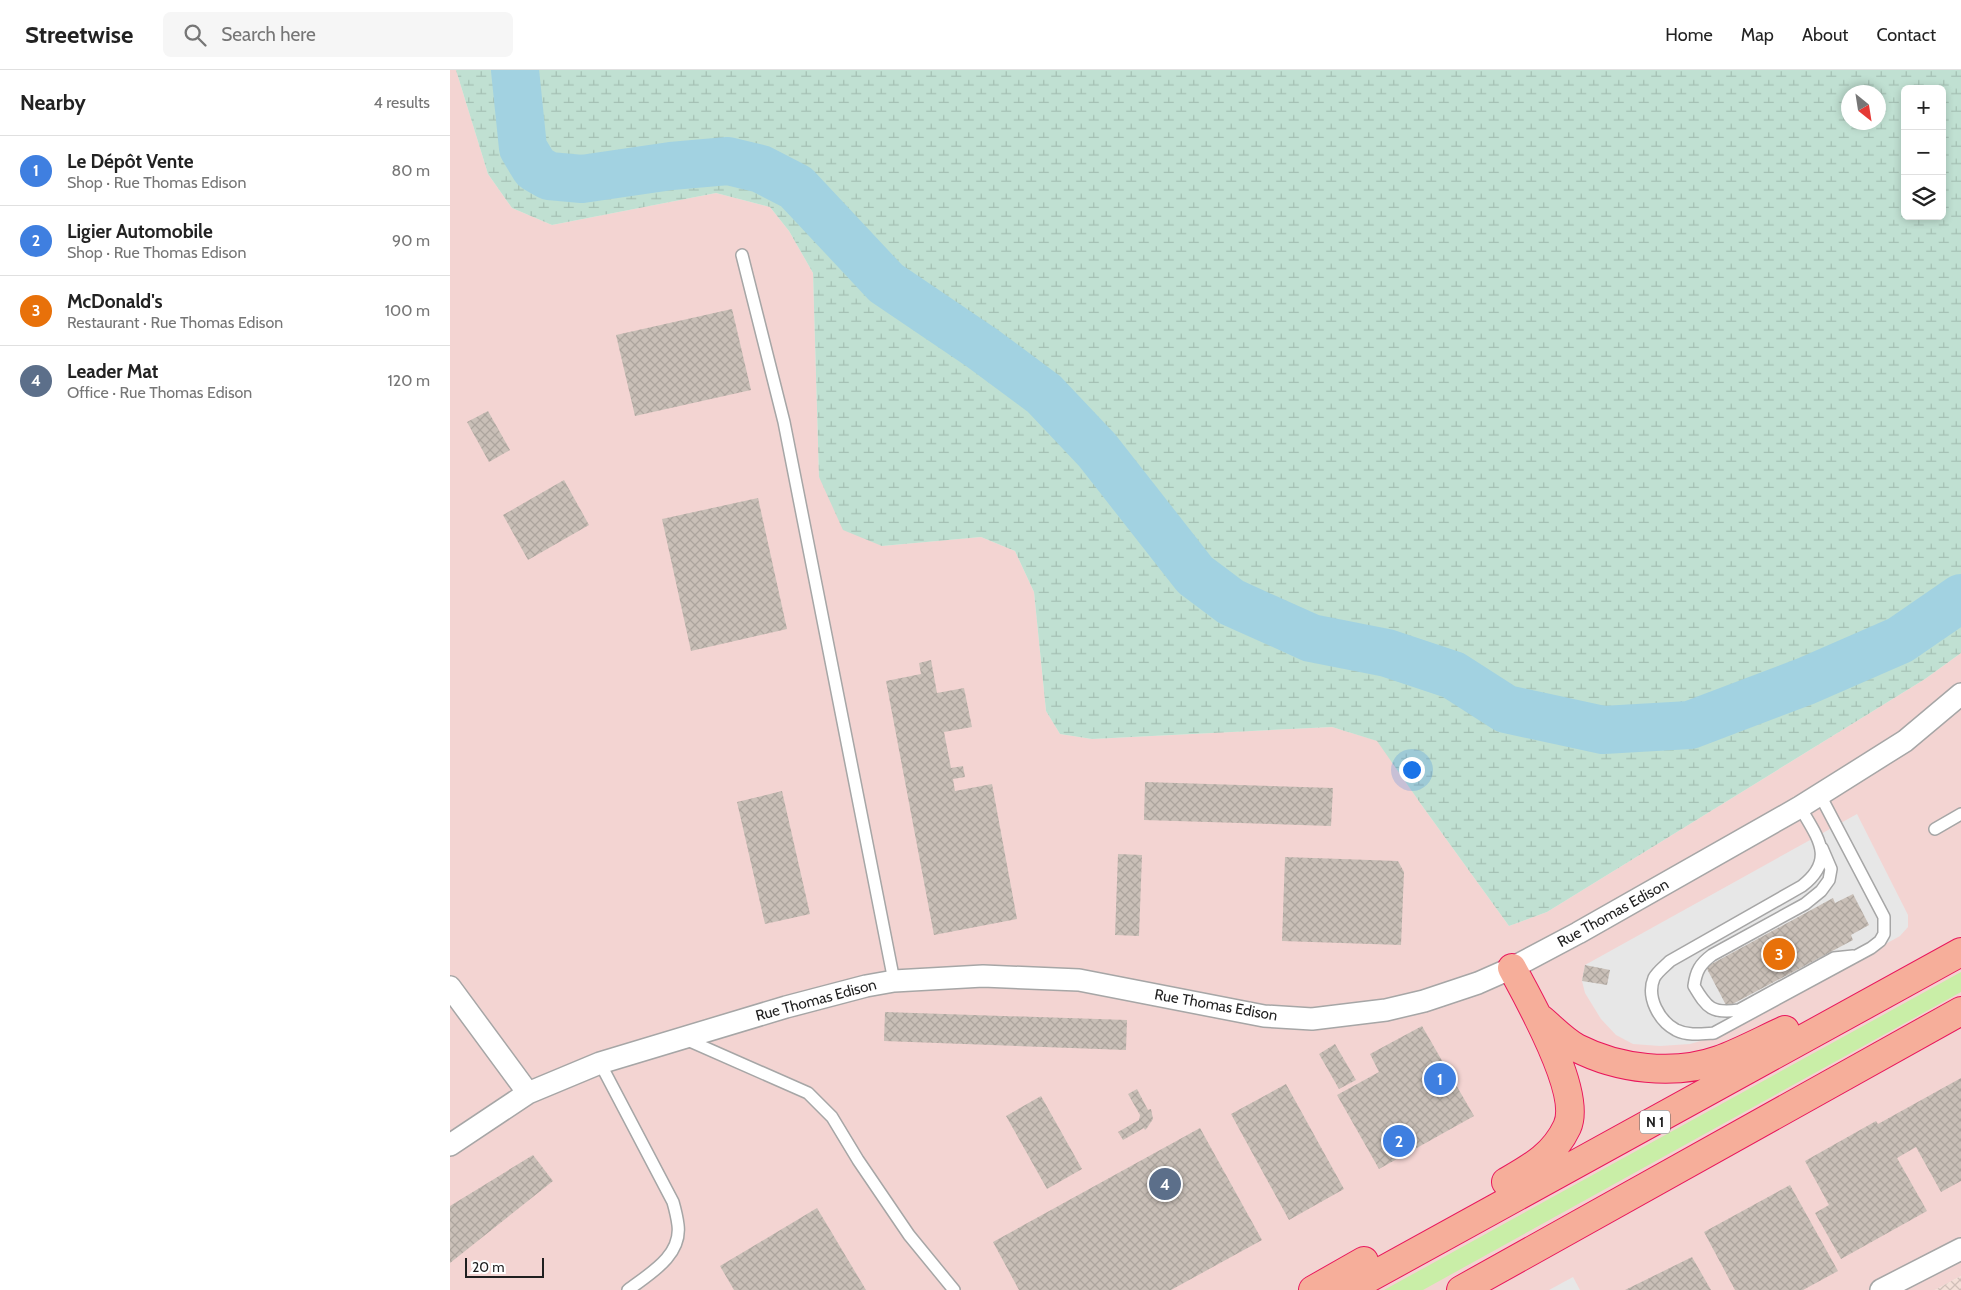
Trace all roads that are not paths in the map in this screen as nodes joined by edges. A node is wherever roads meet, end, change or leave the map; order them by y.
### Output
1 (742, 255) dead end
2 (1961, 694) edge
3 (1820, 795) junction
4 (1800, 807) junction
5 (1961, 814) edge
6 (1935, 829) dead end
7 (1822, 846) junction
8 (1961, 950) edge
9 (1856, 956) junction
10 (1512, 968) junction
11 (894, 981) junction
12 (450, 987) edge
13 (1961, 1011) edge
14 (1538, 1017) junction
15 (682, 1038) junction
16 (600, 1063) junction
17 (528, 1093) junction
18 (450, 1145) edge
19 (1961, 1248) edge
20 (628, 1290) edge
21 (954, 1290) edge
22 (1313, 1290) edge
23 (1347, 1290) edge
24 (1461, 1290) edge
25 (1882, 1290) edge

1 - 11 lane
2 - 3 street, Rue Thomas Edison
3 - 4 street, Rue Thomas Edison
3 - 9 lane
4 - 7 lane
4 - 10 street, Rue Thomas Edison
5 - 6 lane
7 - 9 lane
7 - 9 lane
8 - 14 highway
8 - 23 highway, N 1
10 - 11 street, Rue Thomas Edison
10 - 14 highway
11 - 15 street, Rue Thomas Edison
12 - 17 street
13 - 24 highway
14 - 22 highway
15 - 16 street, Rue Thomas Edison
15 - 21 lane
16 - 17 street, Rue Thomas Edison
16 - 20 lane
17 - 18 street, Rue Thomas Edison
19 - 25 street

